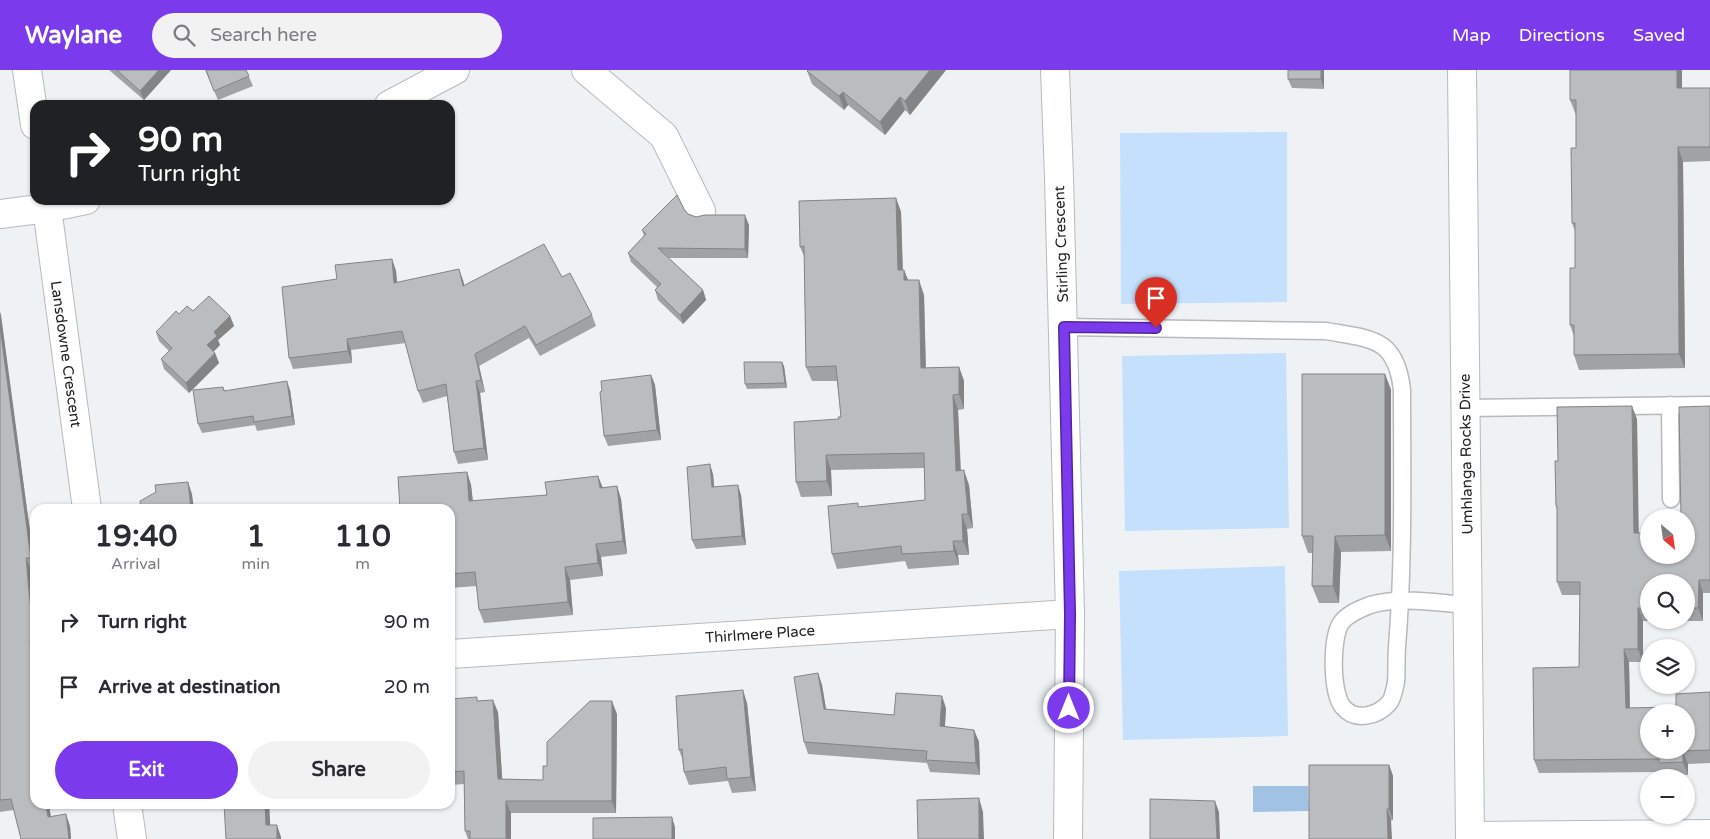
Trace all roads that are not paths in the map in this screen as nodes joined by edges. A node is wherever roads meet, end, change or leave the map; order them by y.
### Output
1 (27, 70) edge
2 (456, 70) edge
3 (586, 70) edge
4 (1055, 70) edge
5 (1462, 70) edge
6 (31, 100) edge
7 (399, 100) edge
8 (41, 205) edge
9 (46, 205) edge
10 (701, 211) dead end
11 (0, 214) edge
12 (1064, 327) junction
13 (1670, 405) junction
14 (1710, 405) edge
15 (1466, 408) junction
16 (1671, 499) dead end
17 (86, 504) edge
18 (1401, 600) junction
19 (1468, 605) junction
20 (1070, 614) junction
21 (455, 654) edge
22 (128, 809) edge
23 (1710, 834) edge
24 (1470, 838) edge
25 (132, 839) edge
26 (1068, 839) edge

1 - 6 street
2 - 7 street
3 - 10 street
4 - 12 street, Stirling Crescent
5 - 15 street, Umhlanga Rocks Drive
8 - 11 street
9 - 17 street, Lansdowne Crescent
12 - 18 lane
12 - 20 street, Stirling Crescent
13 - 14 lane
13 - 15 lane
13 - 16 lane
15 - 19 street, Umhlanga Rocks Drive
18 - 18 lane
18 - 19 lane
19 - 24 street, Umhlanga Rocks Drive
20 - 21 street, Thirlmere Place
20 - 26 street, Stirling Crescent
22 - 25 street
23 - 24 street

